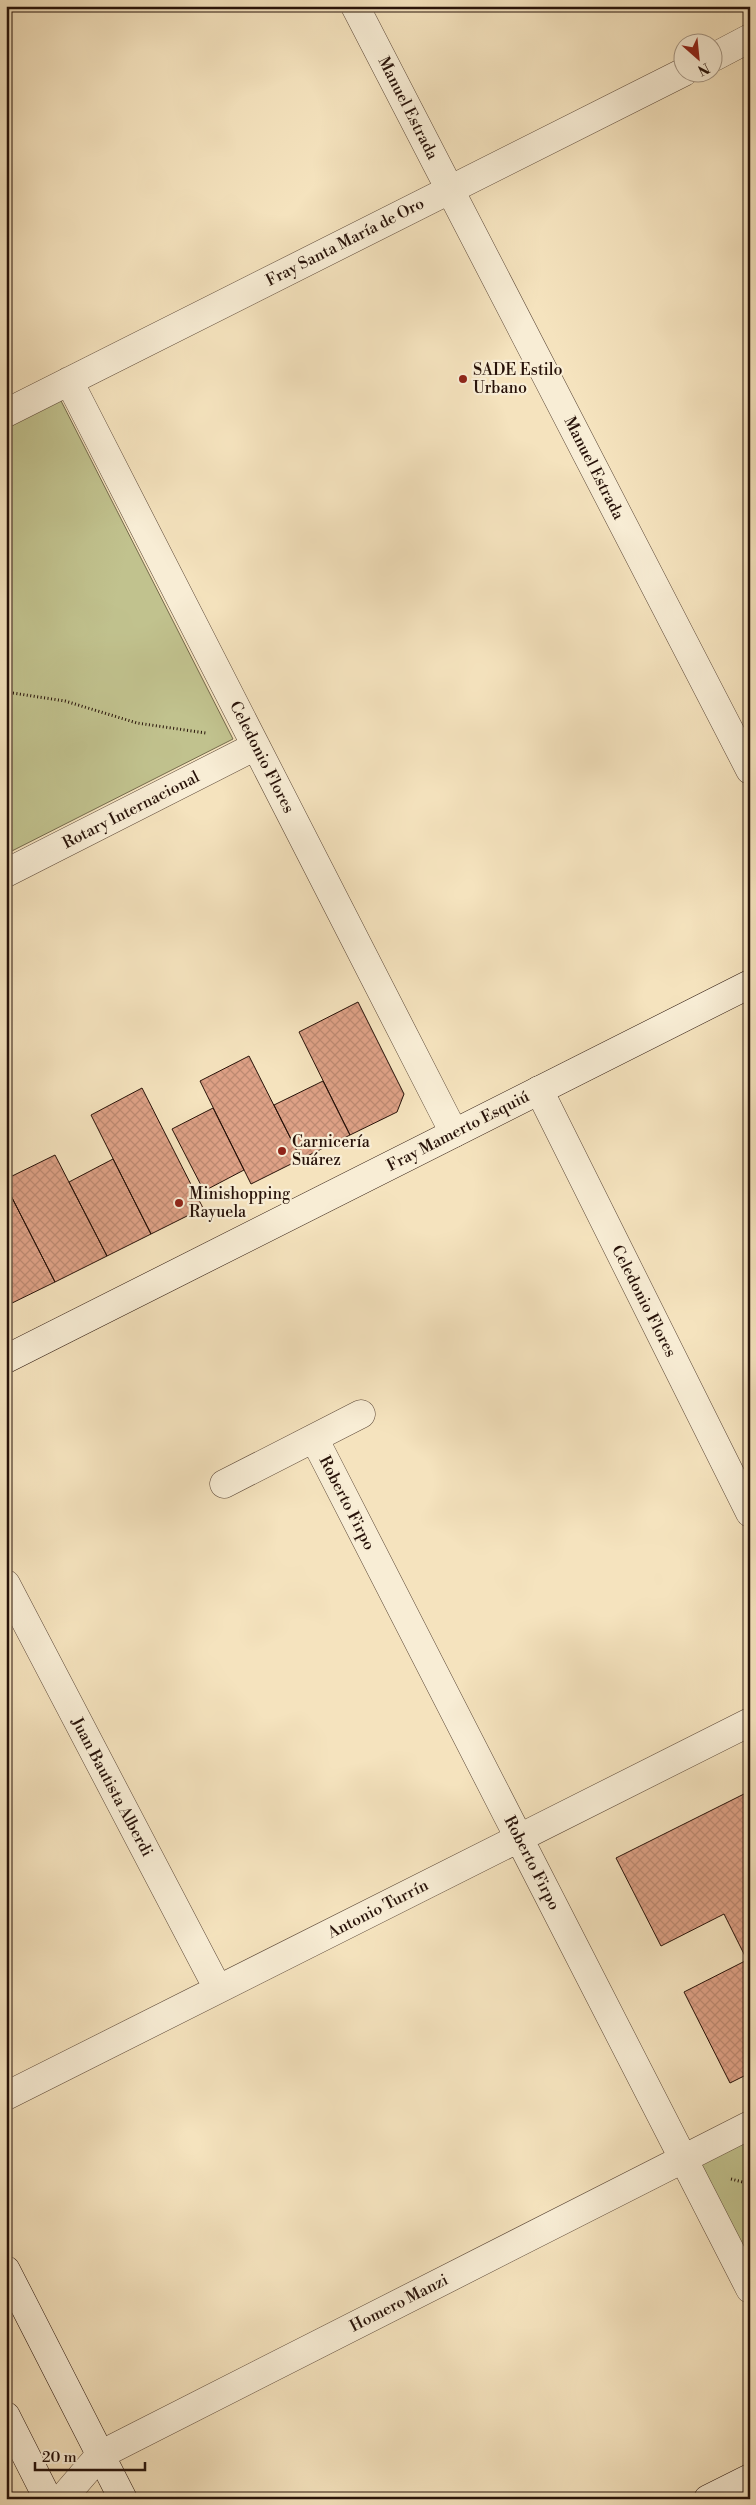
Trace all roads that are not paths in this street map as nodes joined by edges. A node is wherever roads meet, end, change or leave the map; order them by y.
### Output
1 (355, 6) edge
2 (750, 38) edge
3 (724, 52) edge
4 (674, 77) edge
5 (450, 190) junction
6 (69, 381) junction
7 (6, 413) edge
8 (256, 746) junction
9 (750, 770) edge
10 (6, 873) edge
11 (750, 984) edge
12 (539, 1090) junction
13 (454, 1133) junction
14 (6, 1359) edge
15 (361, 1414) dead end
16 (314, 1438) junction
17 (224, 1484) dead end
18 (750, 1513) edge
19 (6, 1584) edge
20 (750, 1722) edge
21 (519, 1838) junction
22 (218, 1989) junction
23 (6, 2096) edge
24 (750, 2125) edge
25 (683, 2159) junction
26 (6, 2270) edge
27 (750, 2289) edge
28 (6, 2416) edge
29 (100, 2454) junction
30 (750, 2478) edge
31 (48, 2499) edge
32 (62, 2499) edge
33 (123, 2499) edge
34 (708, 2499) edge

1 - 5 street, Manuel Estrada
2 - 3 street
4 - 5 street, Fray Santa María de Oro
5 - 6 street, Fray Santa María de Oro
5 - 9 street, Manuel Estrada
6 - 7 street, Fray Santa María de Oro
6 - 8 street, Celedonio Flores
8 - 10 street, Rotary Internacional
8 - 13 street, Celedonio Flores
11 - 12 street, Fray Mamerto Esquiú
12 - 13 street, Fray Mamerto Esquiú
12 - 18 street, Celedonio Flores
13 - 14 street, Fray Mamerto Esquiú
15 - 16 street
16 - 17 street
16 - 21 street, Roberto Firpo
19 - 22 street, Juan Bautista Alberdi
20 - 21 street, Antonio Turrín
21 - 22 street, Antonio Turrín
21 - 25 street, Roberto Firpo
22 - 23 street, Antonio Turrín
24 - 25 street, Homero Manzi
25 - 27 street, Roberto Firpo
25 - 29 street, Homero Manzi
26 - 29 street
28 - 31 street
29 - 32 street, Homero Manzi
29 - 33 street
30 - 34 street

